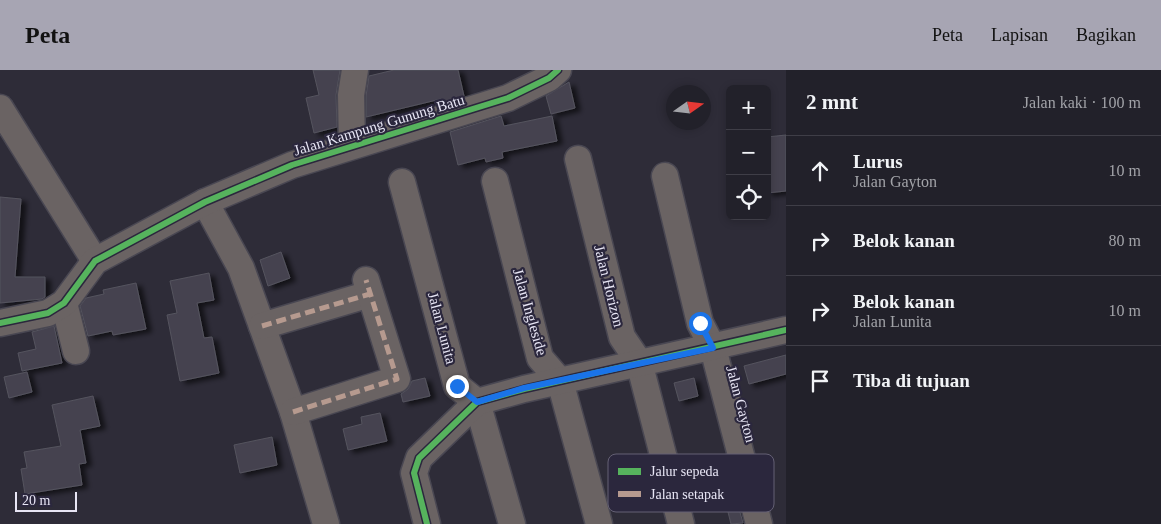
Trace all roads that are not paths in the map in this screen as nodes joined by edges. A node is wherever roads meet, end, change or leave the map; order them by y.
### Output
1 (355, 70) edge
2 (558, 70) edge
3 (0, 108) edge
4 (352, 144) junction
5 (578, 159) dead end
6 (665, 176) dead end
7 (495, 181) dead end
8 (402, 182) dead end
9 (205, 202) junction
10 (95, 261) junction
11 (64, 303) junction
12 (0, 323) edge
13 (262, 326) junction
14 (786, 331) edge
15 (713, 348) junction
16 (76, 351) dead end
17 (639, 362) junction
18 (560, 381) junction
19 (477, 402) junction
20 (293, 412) junction
21 (663, 454) edge
22 (741, 454) edge
23 (326, 524) edge
24 (427, 524) edge
25 (512, 524) edge
26 (599, 524) edge

1 - 4 street
2 - 4 street, Jalan Kampung Gunung Batu
3 - 10 street
4 - 9 street, Jalan Kampung Gunung Batu
5 - 17 street, Jalan Horizon
6 - 15 street, Jalan Gayton
7 - 18 street, Jalan Ingleside
8 - 19 street, Jalan Lunita
9 - 10 street, Jalan Kampung Gunung Batu
9 - 13 street
10 - 11 street
11 - 12 street
11 - 16 street
13 - 20 street
13 - 20 street
14 - 15 street
15 - 17 street
15 - 22 street, Jalan Gayton
17 - 18 street
17 - 21 street, Jalan Horizon
18 - 19 street
18 - 26 street, Jalan Ingleside
19 - 24 street
19 - 25 street
20 - 23 street

